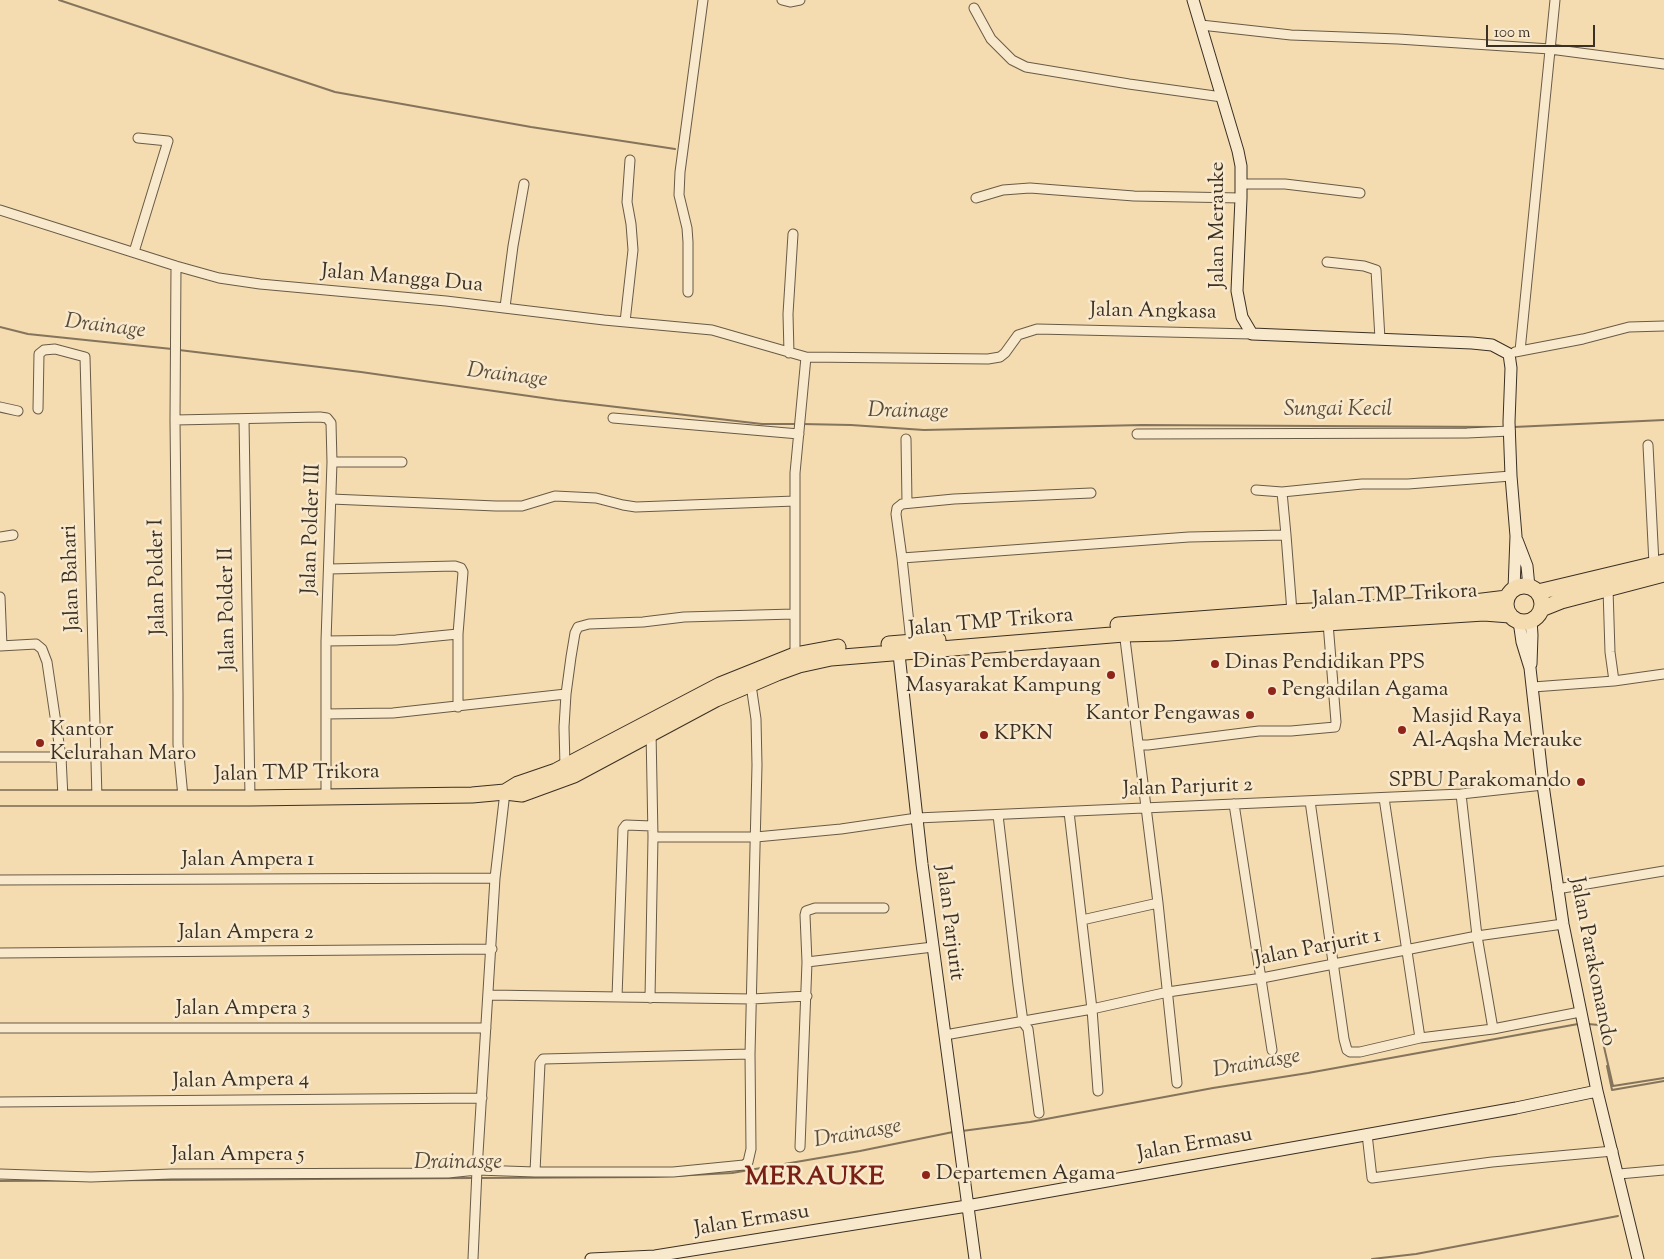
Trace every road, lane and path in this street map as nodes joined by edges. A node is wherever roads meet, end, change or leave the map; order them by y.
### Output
1 (703, 0) edge
2 (782, 0) edge
3 (800, 0) edge
4 (1193, 0) edge
5 (1555, 0) edge
6 (974, 8) dead end
7 (1200, 25) junction
8 (1550, 48) junction
9 (1664, 64) edge
10 (1222, 97) junction
11 (138, 138) dead end
12 (630, 160) dead end
13 (524, 184) dead end
14 (1242, 184) junction
15 (1360, 193) dead end
16 (976, 198) dead end
17 (1241, 198) junction
18 (0, 210) edge
19 (793, 234) dead end
20 (134, 252) junction
21 (1327, 262) dead end
22 (176, 266) junction
23 (688, 292) dead end
24 (505, 307) junction
25 (625, 322) junction
26 (1664, 326) edge
27 (1252, 334) junction
28 (1380, 339) junction
29 (1515, 352) junction
30 (790, 353) junction
31 (806, 358) junction
32 (0, 407) edge
33 (38, 409) dead end
34 (18, 411) dead end
35 (613, 418) dead end
36 (175, 420) junction
37 (244, 420) junction
38 (1510, 428) junction
39 (799, 431) junction
40 (1137, 434) dead end
41 (906, 439) dead end
42 (1648, 445) dead end
43 (332, 462) junction
44 (402, 462) dead end
45 (1511, 476) junction
46 (1256, 490) dead end
47 (1282, 492) junction
48 (1091, 494) dead end
49 (331, 500) junction
50 (795, 501) junction
51 (907, 503) junction
52 (13, 535) dead end
53 (1286, 535) junction
54 (1516, 536) junction
55 (0, 537) edge
56 (902, 558) junction
57 (1661, 567) edge
58 (329, 569) junction
59 (1534, 589) junction
60 (1608, 589) junction
61 (1511, 594) junction
62 (0, 597) edge
63 (1292, 612) junction
64 (794, 614) junction
65 (1525, 616) junction
66 (1318, 619) junction
67 (1124, 629) junction
68 (458, 634) junction
69 (326, 641) junction
70 (1, 646) edge
71 (902, 646) junction
72 (795, 655) junction
73 (1664, 674) edge
74 (1614, 681) junction
75 (750, 685) junction
76 (1533, 687) junction
77 (566, 694) junction
78 (458, 707) junction
79 (326, 714) junction
80 (651, 727) junction
81 (1138, 745) junction
82 (0, 757) edge
83 (60, 757) junction
84 (565, 767) junction
85 (1543, 785) junction
86 (505, 792) junction
87 (1461, 794) junction
88 (326, 796) junction
89 (0, 798) edge
90 (64, 798) junction
91 (97, 798) junction
92 (182, 798) junction
93 (250, 798) junction
94 (1384, 798) junction
95 (1310, 801) junction
96 (1234, 804) junction
97 (1147, 808) junction
98 (1069, 812) junction
99 (998, 815) junction
100 (916, 818) junction
101 (652, 826) junction
102 (756, 837) junction
103 (653, 838) junction
104 (1664, 871) edge
105 (495, 878) junction
106 (0, 880) edge
107 (1557, 889) junction
108 (1158, 903) junction
109 (884, 908) dead end
110 (1082, 920) junction
111 (1564, 924) junction
112 (1476, 936) junction
113 (933, 947) junction
114 (492, 949) junction
115 (1406, 949) junction
116 (0, 953) edge
117 (807, 962) junction
118 (1334, 963) junction
119 (1262, 978) junction
120 (1168, 992) junction
121 (489, 995) junction
122 (807, 996) junction
123 (617, 997) junction
124 (650, 998) junction
125 (752, 999) junction
126 (1092, 1009) junction
127 (1580, 1012) junction
128 (1024, 1022) junction
129 (0, 1028) edge
130 (486, 1028) junction
131 (1493, 1029) junction
132 (945, 1035) junction
133 (1420, 1038) junction
134 (1272, 1050) dead end
135 (750, 1054) junction
136 (1177, 1083) dead end
137 (1098, 1091) dead end
138 (1597, 1091) junction
139 (482, 1098) junction
140 (0, 1102) edge
141 (1039, 1113) dead end
142 (1366, 1134) junction
143 (800, 1147) dead end
144 (1613, 1151) junction
145 (477, 1170) junction
146 (1664, 1170) edge
147 (535, 1172) junction
148 (0, 1174) edge
149 (1619, 1174) junction
150 (967, 1206) junction
151 (655, 1258) edge
152 (473, 1259) edge
153 (591, 1259) edge
154 (975, 1259) edge
155 (1638, 1259) edge

1 - 23 street
2 - 3 street
4 - 7 street, Jalan Merauke
5 - 8 street
6 - 10 street
7 - 8 street
7 - 10 street, Jalan Merauke
8 - 9 street
8 - 29 street
10 - 14 street, Jalan Merauke
11 - 20 street
12 - 25 street
13 - 24 street
14 - 15 street
14 - 17 street, Jalan Merauke
16 - 17 street
17 - 27 street, Jalan Merauke
18 - 20 street, Jalan Mangga Dua
19 - 30 street
20 - 22 street, Jalan Mangga Dua
21 - 28 street
22 - 24 street, Jalan Mangga Dua
22 - 36 street, Jalan Polder I
24 - 25 street, Jalan Mangga Dua
25 - 30 street, Jalan Mangga Dua
26 - 29 street
27 - 28 street, Jalan Angkasa
27 - 31 street, Jalan Angkasa
28 - 29 street, Jalan Angkasa
29 - 38 street
30 - 31 street, Jalan Mangga Dua
31 - 39 street
32 - 34 street
33 - 91 street, Jalan Bahari
35 - 39 street
36 - 37 street, Jalan Polder III
36 - 92 street, Jalan Polder I
37 - 43 street, Jalan Polder III
37 - 93 street, Jalan Polder II
38 - 40 street
38 - 45 street
39 - 50 street
41 - 51 street
42 - 57 street
43 - 44 street
43 - 49 street, Jalan Polder III
45 - 47 street
45 - 54 street
46 - 47 street
47 - 53 street
48 - 51 street
49 - 50 street
49 - 58 street, Jalan Polder III
50 - 64 street
51 - 56 street
52 - 55 street
53 - 56 street
53 - 63 street
54 - 59 street
54 - 61 street
56 - 71 street
57 - 59 highway, Jalan TMP Trikora
57 - 60 highway
58 - 68 street
58 - 69 street, Jalan Polder III
59 - 61 highway, Jalan TMP Trikora
59 - 65 highway
60 - 65 highway
60 - 74 street
61 - 65 highway
61 - 66 highway, Jalan TMP Trikora
62 - 70 street
63 - 66 highway, Jalan TMP Trikora
63 - 67 highway, Jalan TMP Trikora
64 - 72 street
64 - 77 street
65 - 66 highway, Jalan TMP Trikora
65 - 76 street, Jalan Parakomando
66 - 67 highway, Jalan TMP Trikora
66 - 81 street
67 - 71 highway, Jalan TMP Trikora
67 - 71 highway, Jalan TMP Trikora
67 - 81 street
68 - 69 street
68 - 78 street
69 - 79 street, Jalan Polder III
70 - 83 street
71 - 72 highway, Jalan TMP Trikora
71 - 75 highway, Jalan TMP Trikora
71 - 100 street, Jalan Parjurit
72 - 80 highway, Jalan TMP Trikora
73 - 74 street
74 - 76 street
75 - 80 highway, Jalan TMP Trikora
75 - 102 street
76 - 85 street, Jalan Parakomando
77 - 78 street
77 - 84 street
78 - 79 street
79 - 88 street, Jalan Polder III
80 - 84 highway, Jalan TMP Trikora
80 - 86 highway, Jalan TMP Trikora
80 - 101 street
81 - 97 street
82 - 83 street
83 - 90 street
84 - 86 highway, Jalan TMP Trikora
85 - 87 street
85 - 107 street, Jalan Parakomando
86 - 88 highway, Jalan TMP Trikora
86 - 105 street
87 - 94 street, Jalan Parjurit 2
87 - 112 street
88 - 93 highway, Jalan TMP Trikora
89 - 90 highway, Jalan TMP Trikora
90 - 91 highway, Jalan TMP Trikora
91 - 92 highway, Jalan TMP Trikora
92 - 93 highway, Jalan TMP Trikora
94 - 95 street, Jalan Parjurit 2
94 - 115 street
95 - 96 street, Jalan Parjurit 2
95 - 118 street
96 - 97 street, Jalan Parjurit 2
96 - 119 street
97 - 98 street, Jalan Parjurit 2
97 - 108 street
98 - 99 street, Jalan Parjurit 2
98 - 110 street
99 - 100 street, Jalan Parjurit 2
99 - 128 street
100 - 102 street, Jalan Parjurit 2
100 - 113 street, Jalan Parjurit
101 - 103 street
101 - 123 street
102 - 103 street, Jalan Parjurit 2
102 - 125 street
103 - 124 street
104 - 107 street
105 - 106 street, Jalan Ampera 1
105 - 114 street
107 - 111 street, Jalan Parakomando
108 - 110 street
108 - 120 street
109 - 117 street
110 - 126 street
111 - 112 street, Jalan Parjurit 1
111 - 127 street, Jalan Parakomando
112 - 115 street, Jalan Parjurit 1
112 - 131 street
113 - 117 street
113 - 132 street, Jalan Parjurit
114 - 116 street, Jalan Ampera 2
114 - 121 street
115 - 118 street, Jalan Parjurit 1
115 - 133 street
117 - 122 street
118 - 119 street, Jalan Parjurit 1
118 - 133 street
119 - 120 street, Jalan Parjurit 1
119 - 134 street
120 - 126 street, Jalan Parjurit 1
120 - 136 street
121 - 123 street
121 - 130 street
122 - 125 street
122 - 143 street
123 - 124 street
124 - 125 street
125 - 135 street
126 - 128 street, Jalan Parjurit 1
126 - 137 street
127 - 131 street
127 - 138 street, Jalan Parakomando
128 - 132 street, Jalan Parjurit 1
128 - 141 street
129 - 130 street, Jalan Ampera 3
130 - 139 street
131 - 133 street
132 - 150 street, Jalan Parjurit
135 - 147 street
135 - 147 street, Jalan Ampera 5
138 - 142 street, Jalan Ermasu
138 - 144 street, Jalan Parakomando
139 - 140 street, Jalan Ampera 4
139 - 145 street
142 - 144 street
142 - 150 street, Jalan Ermasu
144 - 149 street, Jalan Parakomando
145 - 147 street, Jalan Ampera 5
145 - 148 street, Jalan Ampera 5
145 - 152 street
146 - 149 street
149 - 155 street, Jalan Parakomando
150 - 151 street, Jalan Ermasu
150 - 154 street, Jalan Parjurit
151 - 153 street, Jalan Ermasu

